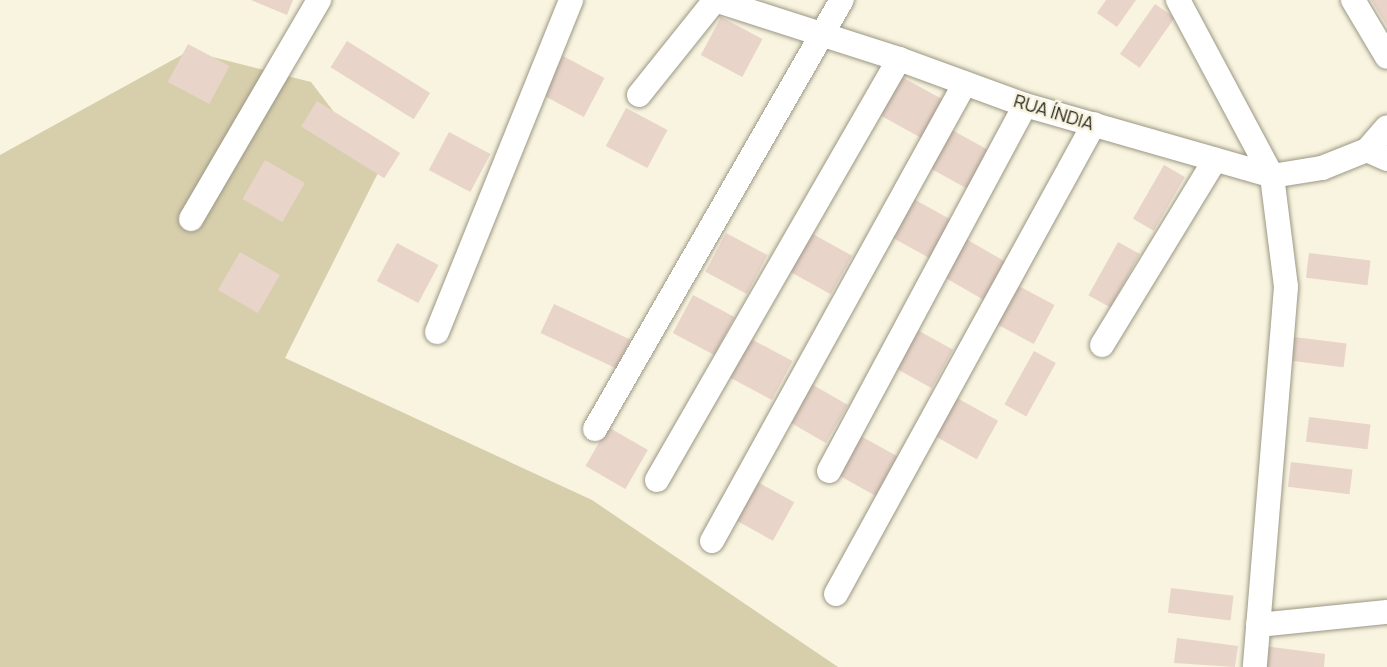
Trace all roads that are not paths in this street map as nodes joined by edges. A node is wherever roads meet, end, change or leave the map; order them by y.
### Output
1 (319, 0) edge
2 (570, 0) edge
3 (715, 0) edge
4 (842, 0) edge
5 (1178, 0) edge
6 (1353, 0) edge
7 (824, 35) junction
8 (1387, 57) edge
9 (899, 59) junction
10 (965, 83) junction
11 (639, 95) dead end
12 (1025, 105) junction
13 (1094, 124) junction
14 (1387, 127) edge
15 (1377, 154) edge
16 (1215, 160) junction
17 (1272, 176) junction
18 (191, 219) dead end
19 (436, 332) dead end
20 (1102, 345) dead end
21 (595, 429) dead end
22 (829, 471) dead end
23 (657, 480) dead end
24 (712, 541) dead end
25 (836, 594) dead end
26 (1387, 612) edge
27 (1258, 625) junction
28 (1255, 667) edge

1 - 18 street
2 - 19 street
3 - 7 street, RUA ÍNDIA
3 - 11 street
4 - 7 street
5 - 17 street
6 - 8 street
7 - 9 street, RUA ÍNDIA
7 - 21 street
9 - 10 street, RUA ÍNDIA
9 - 23 street
10 - 12 street, RUA ÍNDIA
10 - 24 street
12 - 13 street, RUA ÍNDIA
12 - 22 street
13 - 16 street, RUA ÍNDIA
13 - 25 street
14 - 15 street, RUA ÍNDIA
15 - 17 street, RUA ÍNDIA
16 - 17 street, RUA ÍNDIA
16 - 20 street
17 - 27 street
26 - 27 street
27 - 28 street

